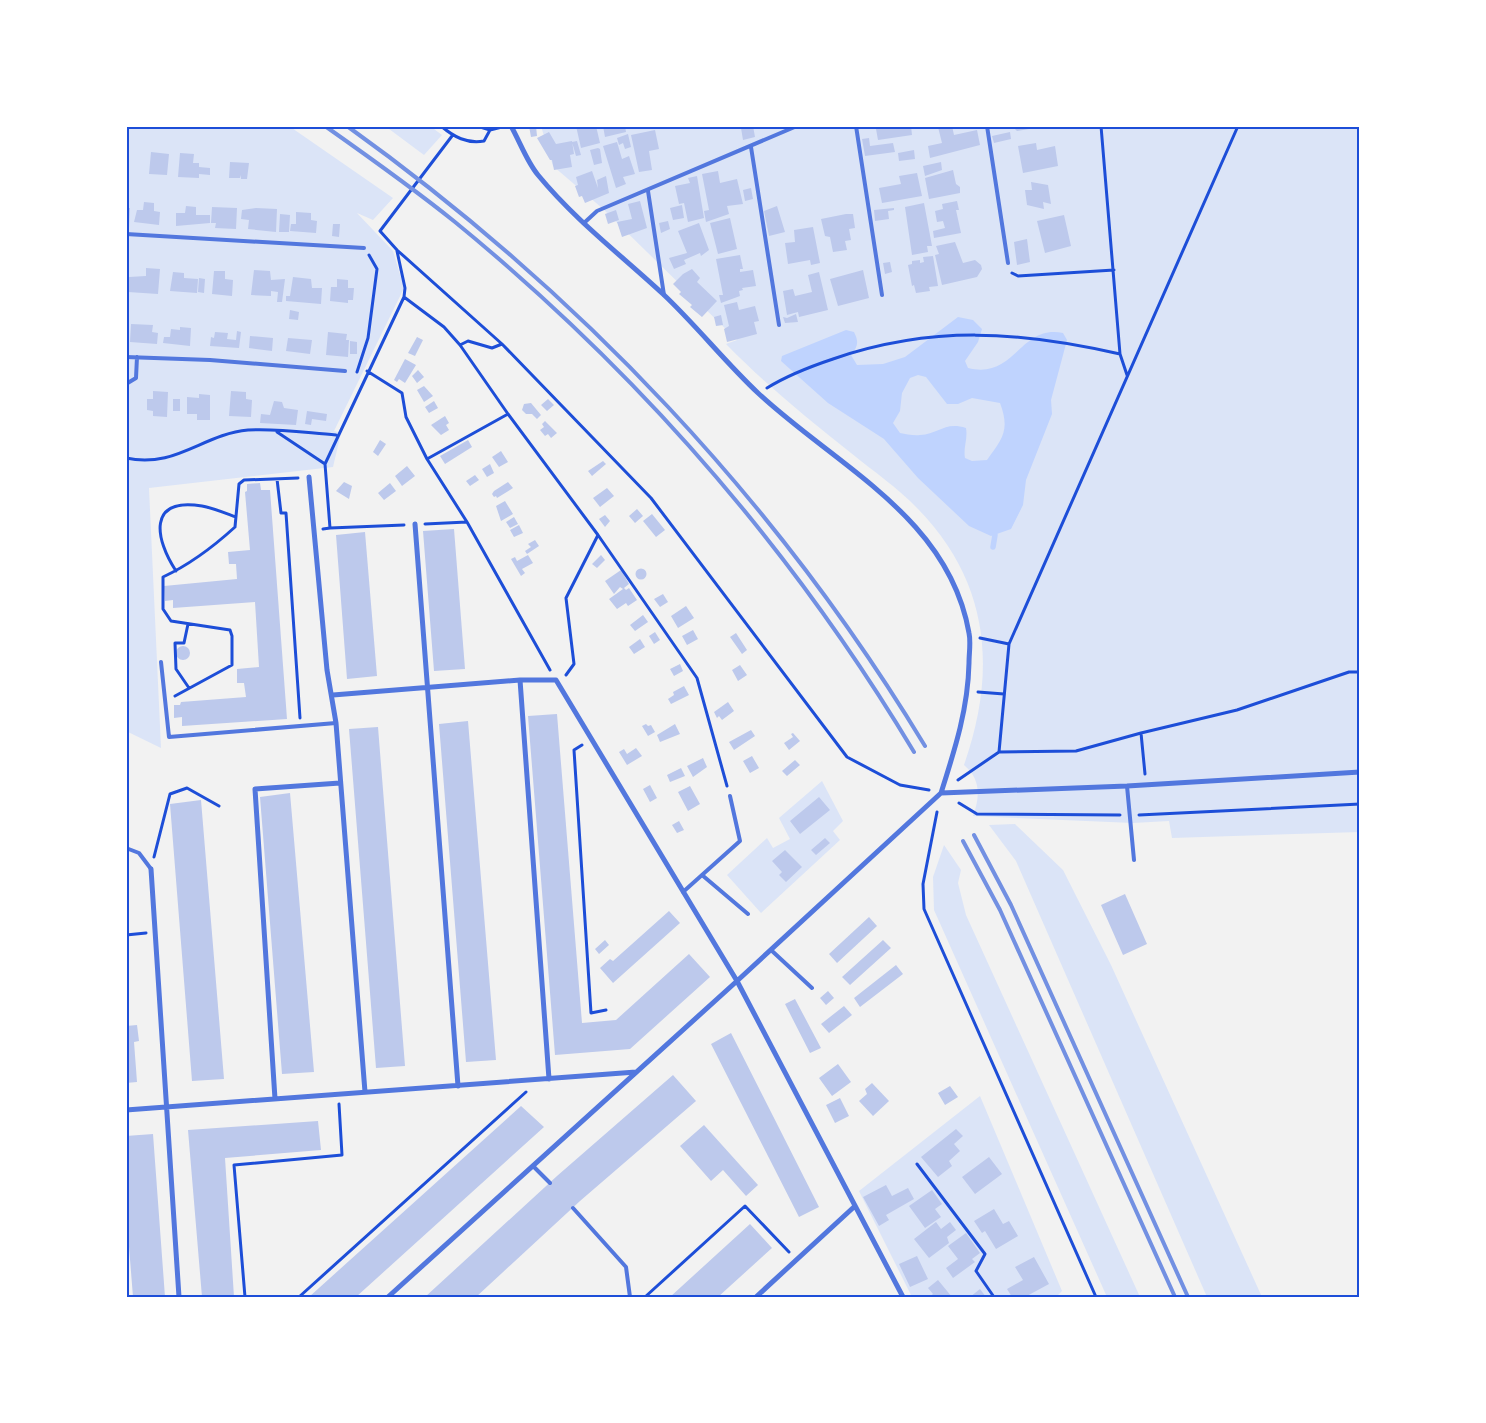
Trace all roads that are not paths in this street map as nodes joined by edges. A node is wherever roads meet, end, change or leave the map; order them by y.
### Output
1 (510, 126) edge
2 (797, 126) edge
3 (856, 126) edge
4 (986, 126) edge
5 (751, 148) junction
6 (648, 191) junction
7 (584, 223) junction
8 (126, 234) edge
9 (364, 248) road end
10 (1008, 263) road end
11 (664, 295) junction
12 (882, 295) dead end
13 (779, 325) dead end
14 (126, 357) edge
15 (137, 357) junction
16 (345, 372) dead end
17 (126, 384) edge
18 (309, 477) road end
19 (415, 524) road end
20 (161, 662) dead end
21 (520, 680) junction
22 (428, 686) junction
23 (333, 695) junction
24 (336, 723) junction
25 (1360, 772) edge
26 (340, 783) junction
27 (1127, 786) junction
28 (941, 792) junction
29 (730, 796) road end
30 (126, 848) edge
31 (1134, 860) dead end
32 (151, 869) joint
33 (702, 875) junction
34 (683, 892) junction
35 (748, 914) dead end
36 (771, 950) junction
37 (737, 981) junction
38 (812, 988) dead end
39 (636, 1072) junction
40 (549, 1079) junction
41 (458, 1086) junction
42 (366, 1092) junction
43 (275, 1099) junction
44 (168, 1107) junction
45 (126, 1110) edge
46 (533, 1166) junction
47 (550, 1183) dead end
48 (855, 1206) junction
49 (573, 1208) dead end
50 (179, 1297) edge
51 (388, 1297) edge
52 (630, 1297) edge
53 (756, 1297) edge
54 (903, 1297) edge

1 - 7 street
2 - 5 lane
3 - 12 lane
4 - 10 lane
5 - 6 lane
5 - 13 lane
6 - 7 lane
6 - 11 lane
7 - 11 street
8 - 9 lane
11 - 28 street
14 - 15 lane
15 - 16 lane
15 - 17 lane
18 - 23 street
19 - 22 street
20 - 24 lane
21 - 22 street
21 - 34 street
21 - 40 street
22 - 23 street
22 - 41 street
23 - 24 street
24 - 26 street
25 - 27 street
26 - 42 street
26 - 43 street
27 - 28 street
27 - 31 lane
28 - 36 street
29 - 33 lane
30 - 32 lane
32 - 44 street
33 - 34 lane
33 - 35 lane
34 - 37 street
36 - 37 street
36 - 38 lane
37 - 39 street
37 - 48 street
39 - 40 street
39 - 46 street
40 - 41 street
41 - 42 street
42 - 43 street
43 - 44 street
44 - 45 street
44 - 50 street
46 - 47 lane
46 - 51 street
48 - 53 street
48 - 54 street
49 - 52 lane

